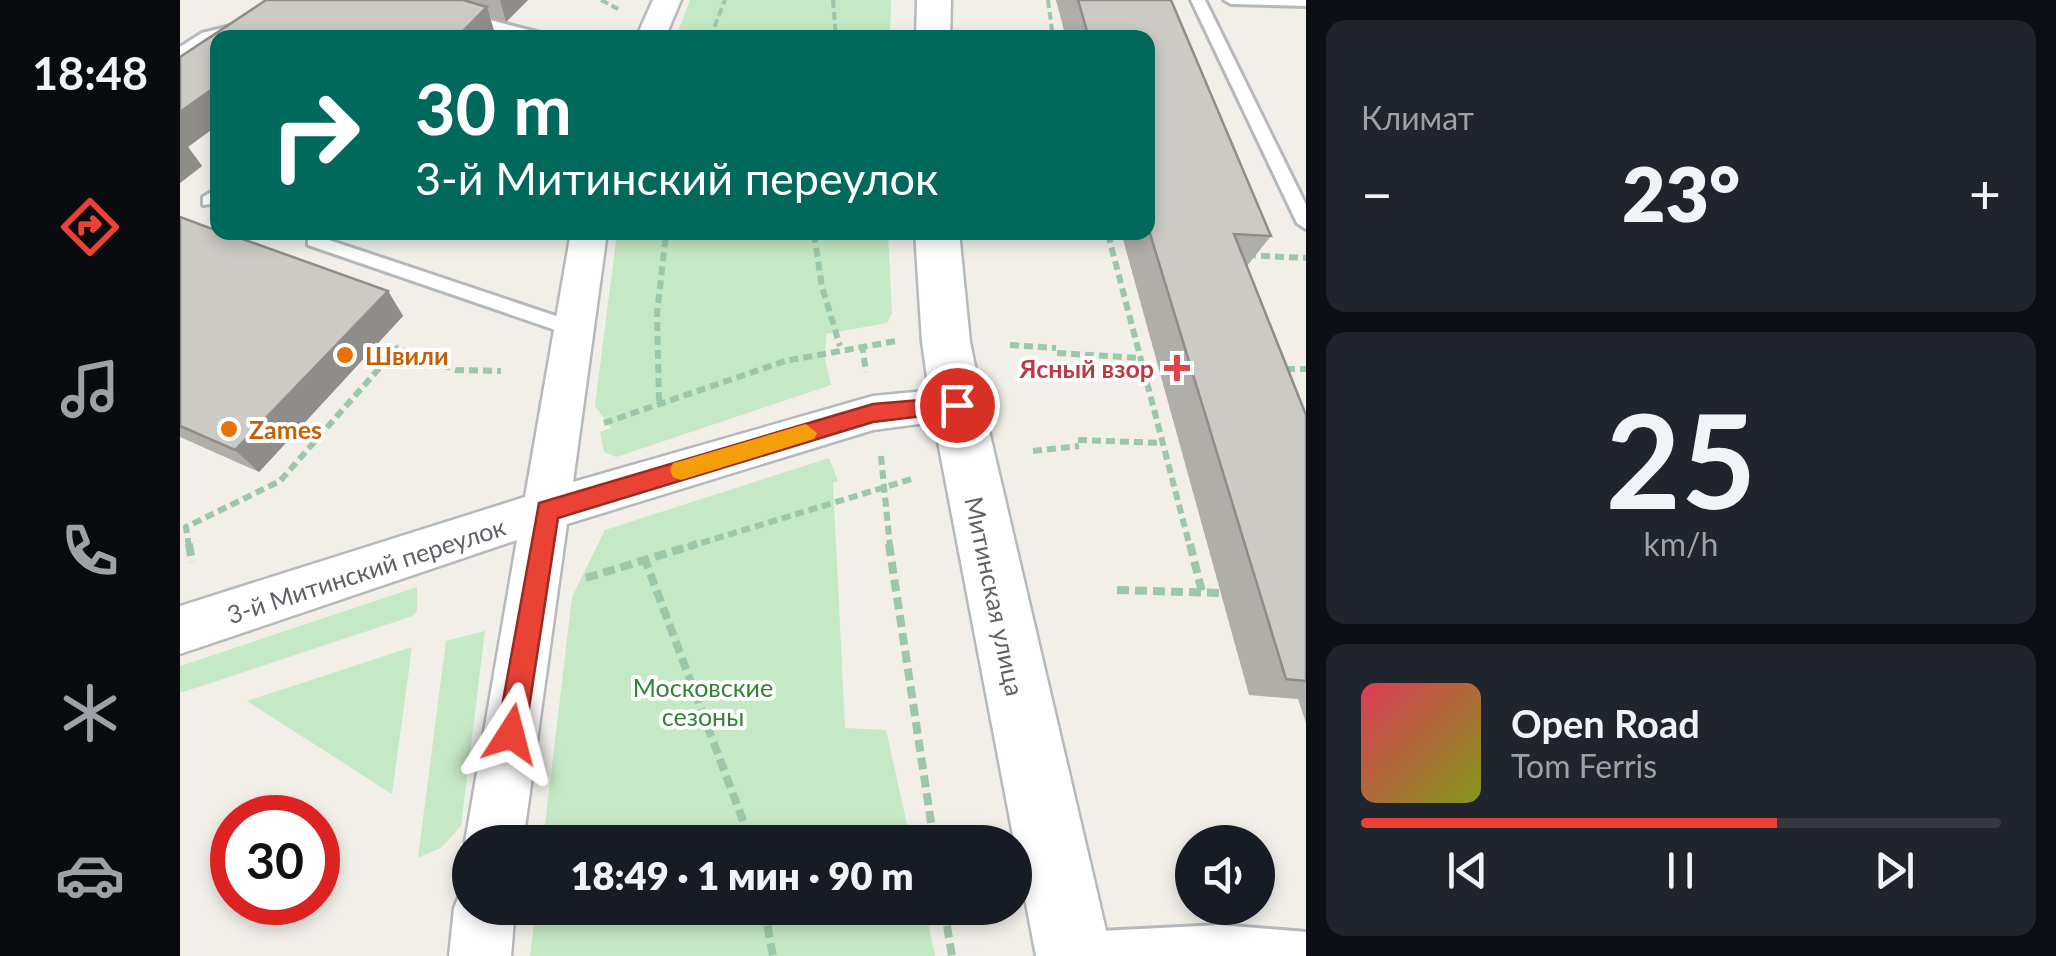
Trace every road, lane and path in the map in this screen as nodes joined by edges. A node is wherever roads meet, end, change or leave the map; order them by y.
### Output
1 (602, 0) edge
2 (667, 0) edge
3 (725, 0) edge
4 (833, 0) edge
5 (934, 0) edge
6 (1048, 0) edge
7 (1198, 0) edge
8 (1231, 0) edge
9 (1306, 2) edge
10 (618, 9) dead end
11 (451, 14) edge
12 (260, 23) edge
13 (180, 28) edge
14 (231, 30) edge
15 (512, 30) edge
16 (654, 30) edge
17 (713, 30) edge
18 (835, 30) edge
19 (934, 30) edge
20 (1052, 30) edge
21 (210, 35) edge
22 (207, 36) junction
23 (180, 54) edge
24 (1306, 223) edge
25 (253, 240) edge
26 (587, 240) edge
27 (665, 240) edge
28 (815, 240) edge
29 (938, 240) edge
30 (1110, 240) edge
31 (314, 241) dead end
32 (1242, 255) edge
33 (252, 256) edge
34 (1306, 258) edge
35 (1124, 296) junction
36 (1139, 297) dead end
37 (573, 329) junction
38 (896, 342) dead end
39 (862, 344) junction
40 (1010, 345) dead end
41 (840, 346) junction
42 (1140, 358) junction
43 (1286, 368) edge
44 (1306, 370) edge
45 (502, 371) dead end
46 (866, 374) dead end
47 (658, 401) junction
48 (957, 405) junction
49 (598, 425) dead end
50 (1163, 443) junction
51 (1033, 450) dead end
52 (881, 456) dead end
53 (915, 478) dead end
54 (887, 486) junction
55 (547, 510) junction
56 (644, 557) junction
57 (192, 562) dead end
58 (580, 580) dead end
59 (1118, 590) dead end
60 (1202, 592) junction
61 (1221, 594) dead end
62 (180, 630) edge
63 (497, 825) edge
64 (745, 825) edge
65 (931, 825) edge
66 (484, 925) edge
67 (767, 925) edge
68 (947, 925) edge
69 (1306, 948) edge
70 (1073, 952) edge
71 (480, 956) edge
72 (773, 956) edge
73 (952, 956) edge

1 - 10 path
2 - 16 street
3 - 17 path
4 - 18 path
5 - 19 main road
6 - 20 path
7 - 24 lane
8 - 9 lane
11 - 15 lane
12 - 14 lane
13 - 22 lane
21 - 22 lane
22 - 23 lane
25 - 33 path
26 - 37 street
27 - 47 path
28 - 41 path
29 - 48 main road, Митинская улица
30 - 35 path
31 - 37 lane
32 - 34 path
35 - 36 path
35 - 42 path
37 - 55 street
38 - 39 path
39 - 41 path
39 - 46 path
40 - 42 path
41 - 47 path
42 - 50 path
43 - 44 path
45 - 57 path
47 - 49 path
48 - 55 street, 3-й Митинский переулок
48 - 70 main road, Митинская улица
50 - 51 path
50 - 60 path
52 - 54 path
53 - 54 path
54 - 56 path
54 - 65 path
55 - 62 street, 3-й Митинский переулок
55 - 63 street
56 - 58 path
56 - 64 path
59 - 60 path
60 - 61 path
66 - 71 street
67 - 72 path
68 - 73 path
69 - 70 lane

